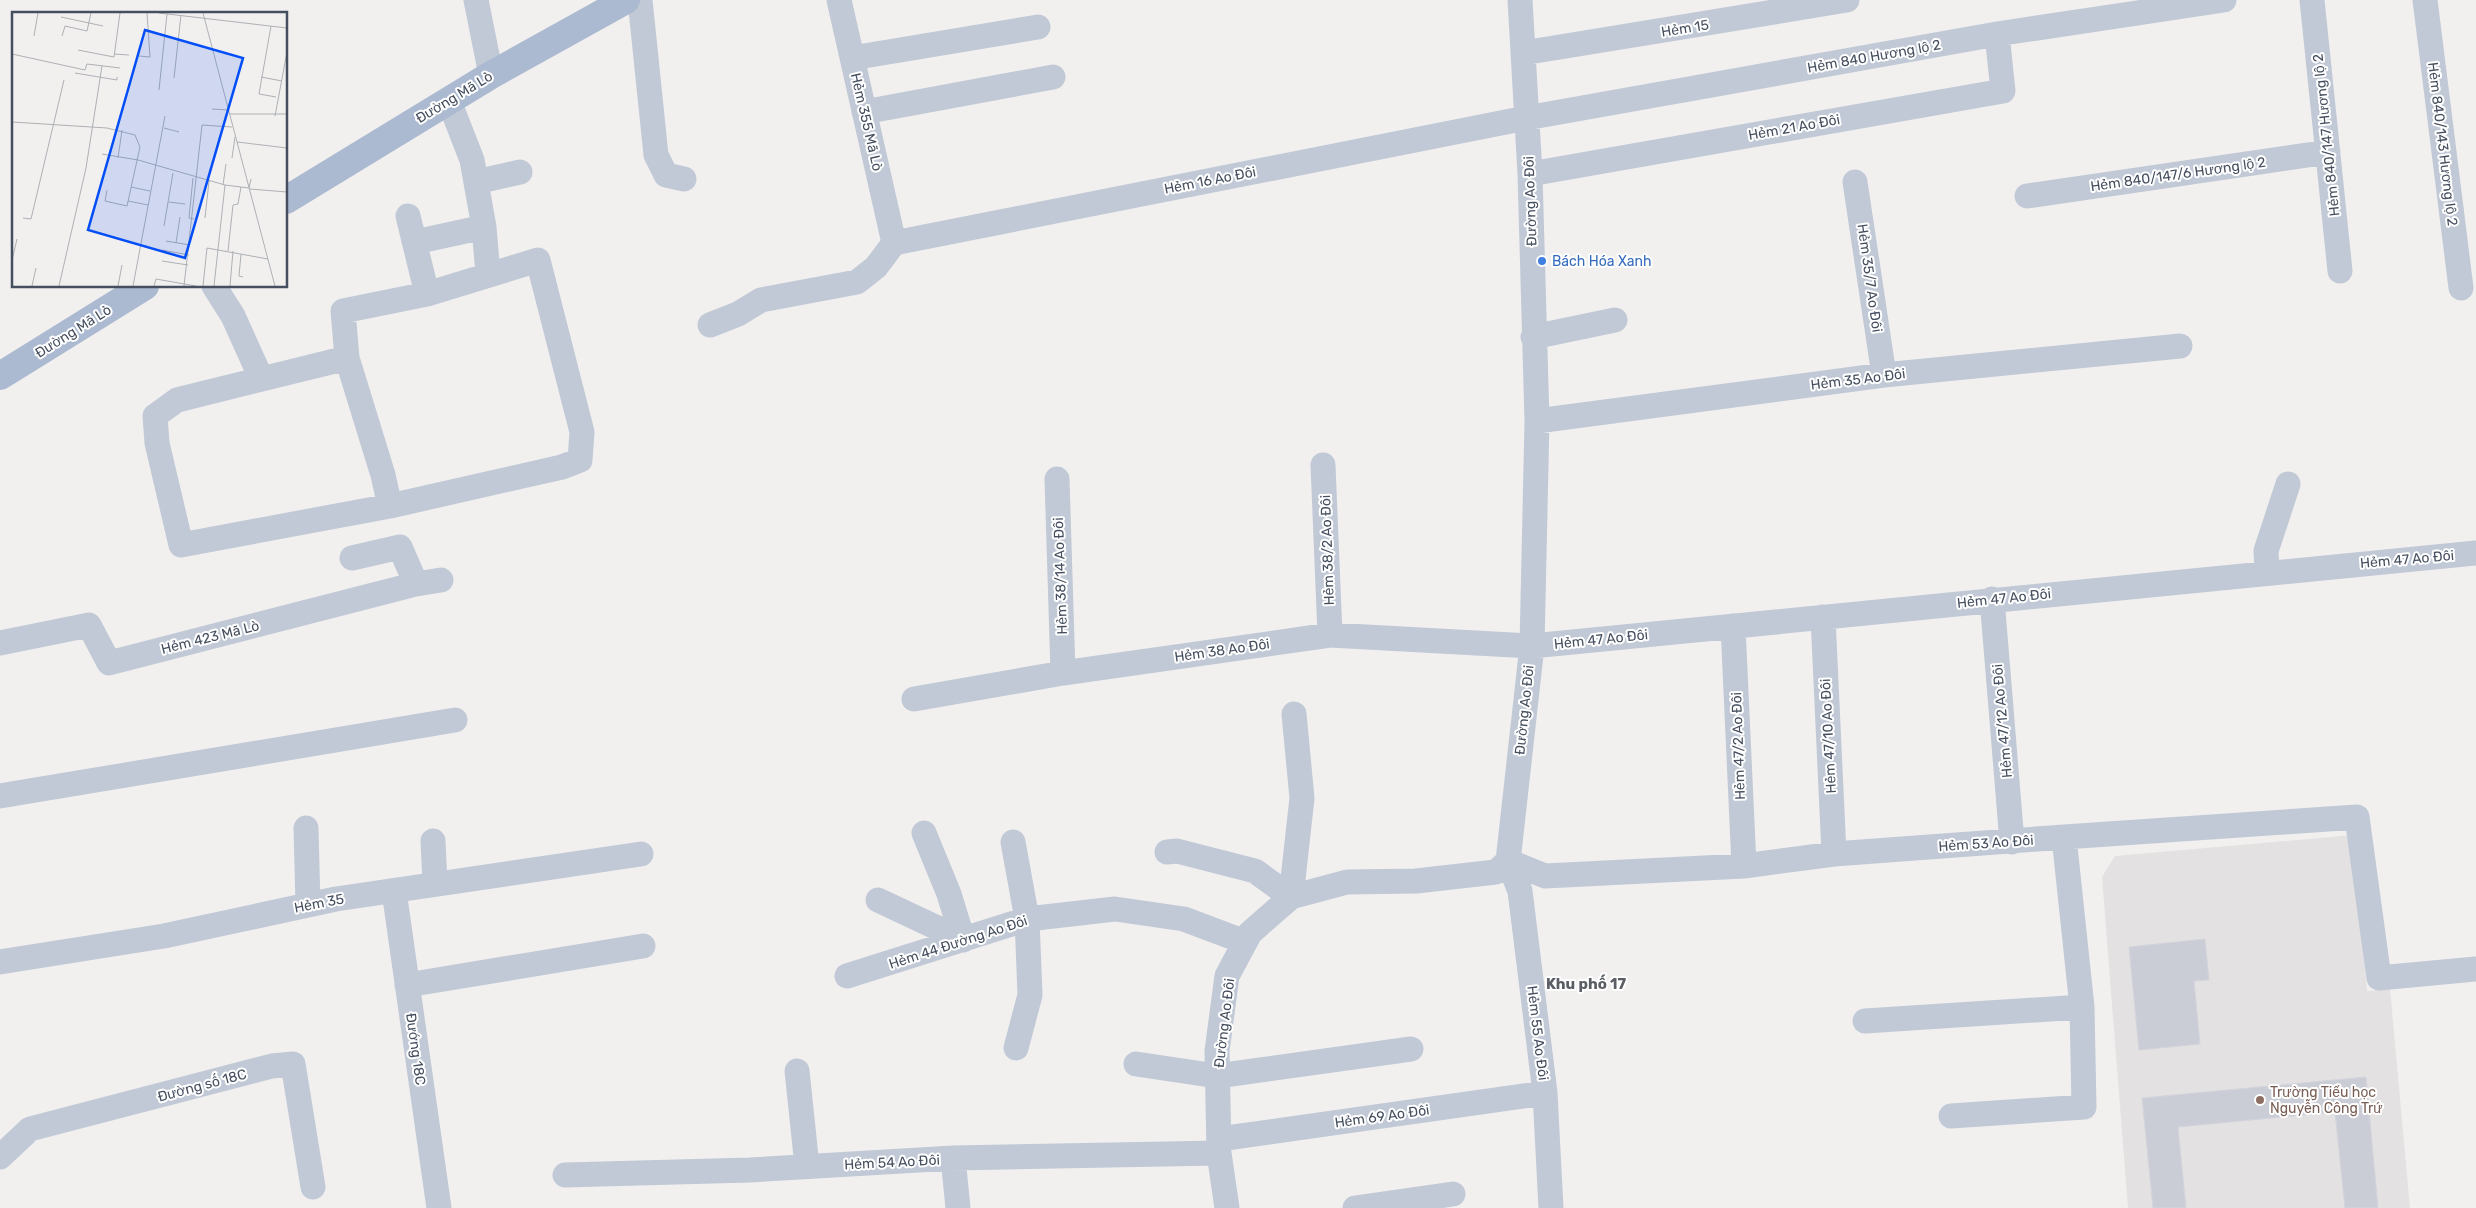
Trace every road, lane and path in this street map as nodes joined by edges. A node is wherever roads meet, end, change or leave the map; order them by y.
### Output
1 (476, 0) edge
2 (626, 0) edge
3 (640, 0) edge
4 (840, 0) edge
5 (1520, 0) edge
6 (1847, 0) edge
7 (2224, 0) edge
8 (2312, 0) edge
9 (2425, 0) edge
10 (1038, 27) dead end
11 (1997, 34) junction
12 (1523, 53) junction
13 (852, 58) junction
14 (491, 74) junction
15 (1053, 77) dead end
16 (449, 100) junction
17 (864, 112) junction
18 (1526, 118) junction
19 (2328, 152) junction
20 (520, 172) dead end
21 (1530, 174) junction
22 (684, 179) dead end
23 (476, 182) junction
24 (1855, 182) dead end
25 (2027, 196) dead end
26 (288, 199) edge
27 (408, 216) dead end
28 (484, 227) junction
29 (415, 242) junction
30 (894, 243) junction
31 (2340, 271) dead end
32 (488, 274) junction
33 (215, 288) edge
34 (2461, 288) dead end
35 (129, 291) edge
36 (427, 294) junction
37 (1614, 320) dead end
38 (710, 325) dead end
39 (1533, 337) junction
40 (2180, 346) dead end
41 (347, 358) junction
42 (1884, 375) junction
43 (0, 376) edge
44 (261, 378) junction
45 (1537, 421) junction
46 (1323, 465) dead end
47 (1057, 479) dead end
48 (2288, 484) dead end
49 (390, 506) junction
50 (2476, 553) edge
51 (352, 558) dead end
52 (2267, 573) junction
53 (441, 580) dead end
54 (416, 584) junction
55 (1992, 599) junction
56 (1823, 617) junction
57 (1733, 626) junction
58 (1330, 635) junction
59 (0, 643) edge
60 (1532, 646) junction
61 (1063, 673) junction
62 (914, 698) dead end
63 (1294, 714) dead end
64 (455, 720) dead end
65 (0, 796) edge
66 (306, 828) dead end
67 (924, 833) dead end
68 (2064, 837) junction
69 (433, 841) dead end
70 (1013, 842) dead end
71 (2012, 842) junction
72 (1166, 852) dead end
73 (641, 854) dead end
74 (1834, 854) junction
75 (1508, 861) junction
76 (1744, 866) junction
77 (435, 884) junction
78 (394, 890) junction
79 (1291, 897) junction
80 (878, 900) dead end
81 (308, 905) junction
82 (1027, 920) junction
83 (963, 940) junction
84 (1245, 942) junction
85 (644, 946) dead end
86 (0, 962) edge
87 (2476, 969) edge
88 (847, 976) dead end
89 (407, 985) junction
90 (2082, 1007) junction
91 (1865, 1021) dead end
92 (1016, 1048) dead end
93 (1410, 1049) dead end
94 (1136, 1064) dead end
95 (797, 1071) dead end
96 (1217, 1076) junction
97 (1545, 1093) junction
98 (1951, 1116) dead end
99 (1219, 1146) junction
100 (0, 1156) edge
101 (952, 1158) junction
102 (807, 1166) junction
103 (565, 1175) dead end
104 (313, 1187) dead end
105 (1453, 1194) dead end
106 (439, 1208) edge
107 (958, 1208) edge
108 (1227, 1208) edge
109 (1355, 1208) edge
110 (1551, 1208) edge

1 - 14 street
2 - 14 main road, Đường Mã Lò
3 - 22 street
4 - 13 street, Hẻm 355 Mã Lò
5 - 12 street, Đường Ao Đôi
6 - 12 street, Hẻm 15
7 - 11 street, Hẻm 840 Hương lộ 2
8 - 19 street, Hẻm 840/147 Hương lộ 2
9 - 34 street, Hẻm 840/143 Hương lộ 2
10 - 13 street
11 - 18 street, Hẻm 840 Hương lộ 2
11 - 21 street, Hẻm 21 Ao Đôi
12 - 18 street, Đường Ao Đôi
13 - 17 street, Hẻm 355 Mã Lò
14 - 16 main road, Đường Mã Lò
15 - 17 street
16 - 23 street
16 - 26 main road, Đường Mã Lò
17 - 30 street, Hẻm 355 Mã Lò
18 - 21 street, Đường Ao Đôi
18 - 30 street, Hẻm 16 Ao Đôi
19 - 25 street, Hẻm 840/147/6 Hương lộ 2
19 - 31 street, Hẻm 840/147 Hương lộ 2
20 - 23 street
21 - 39 street, Đường Ao Đôi
23 - 28 street
24 - 42 street, Hẻm 35/7 Ao Đôi
27 - 29 street
28 - 29 street
28 - 32 street
29 - 36 street
30 - 38 street
32 - 36 street
32 - 49 street
33 - 44 street
35 - 43 main road, Đường Mã Lò
36 - 41 street
37 - 39 street
39 - 45 street, Đường Ao Đôi
40 - 42 street, Hẻm 35 Ao Đôi
41 - 44 street
41 - 49 street
42 - 45 street, Hẻm 35 Ao Đôi
44 - 49 street
45 - 60 street, Đường Ao Đôi
46 - 58 street, Hẻm 38/2 Ao Đôi
47 - 61 street, Hẻm 38/14 Ao Đôi
48 - 52 street
50 - 52 street, Hẻm 47 Ao Đôi
51 - 54 street
52 - 55 street, Hẻm 47 Ao Đôi
53 - 54 street, Hẻm 423 Mã Lò
54 - 59 street, Hẻm 423 Mã Lò
55 - 56 street, Hẻm 47 Ao Đôi
55 - 71 street, Hẻm 47/12 Ao Đôi
56 - 57 street, Hẻm 47 Ao Đôi
56 - 74 street, Hẻm 47/10 Ao Đôi
57 - 60 street, Hẻm 47 Ao Đôi
57 - 76 street, Hẻm 47/2 Ao Đôi
58 - 60 street, Hẻm 38 Ao Đôi
58 - 61 street, Hẻm 38 Ao Đôi
60 - 75 street, Đường Ao Đôi
61 - 62 street, Hẻm 38 Ao Đôi
63 - 79 street
64 - 65 street
66 - 81 street
67 - 83 street
68 - 71 street, Hẻm 53 Ao Đôi
68 - 87 street, Hẻm 53 Ao Đôi
68 - 90 street
69 - 77 street
70 - 82 street
71 - 74 street, Hẻm 53 Ao Đôi
72 - 79 street
73 - 77 street, Hẻm 35
74 - 76 street, Hẻm 53 Ao Đôi
75 - 76 street, Hẻm 53 Ao Đôi
75 - 79 street, Đường Ao Đôi
75 - 97 street, Hẻm 55 Ao Đôi
77 - 78 street, Hẻm 35
78 - 81 street, Hẻm 35
78 - 89 street, Đướng 18C
79 - 84 street, Đường Ao Đôi
80 - 83 street
81 - 86 street, Hẻm 35
82 - 83 street, Hẻm 44 Đường Ao Đôi
82 - 84 street, Hẻm 44 Đường Ao Đôi
82 - 92 street
83 - 88 street, Hẻm 44 Đường Ao Đôi
84 - 96 street, Đường Ao Đôi
85 - 89 street
89 - 106 street, Đướng 18C
90 - 91 street
90 - 98 street
93 - 96 street
94 - 96 street
95 - 102 street
96 - 99 street, Đường Ao Đôi
97 - 99 street, Hẻm 69 Ao Đôi
97 - 110 street, Hẻm 55 Ao Đôi
99 - 101 street, Hẻm 54 Ao Đôi
99 - 108 street, Đường Ao Đôi
100 - 104 street, Đường số 18C
101 - 102 street, Hẻm 54 Ao Đôi
101 - 107 street
102 - 103 street, Hẻm 54 Ao Đôi
105 - 109 street

